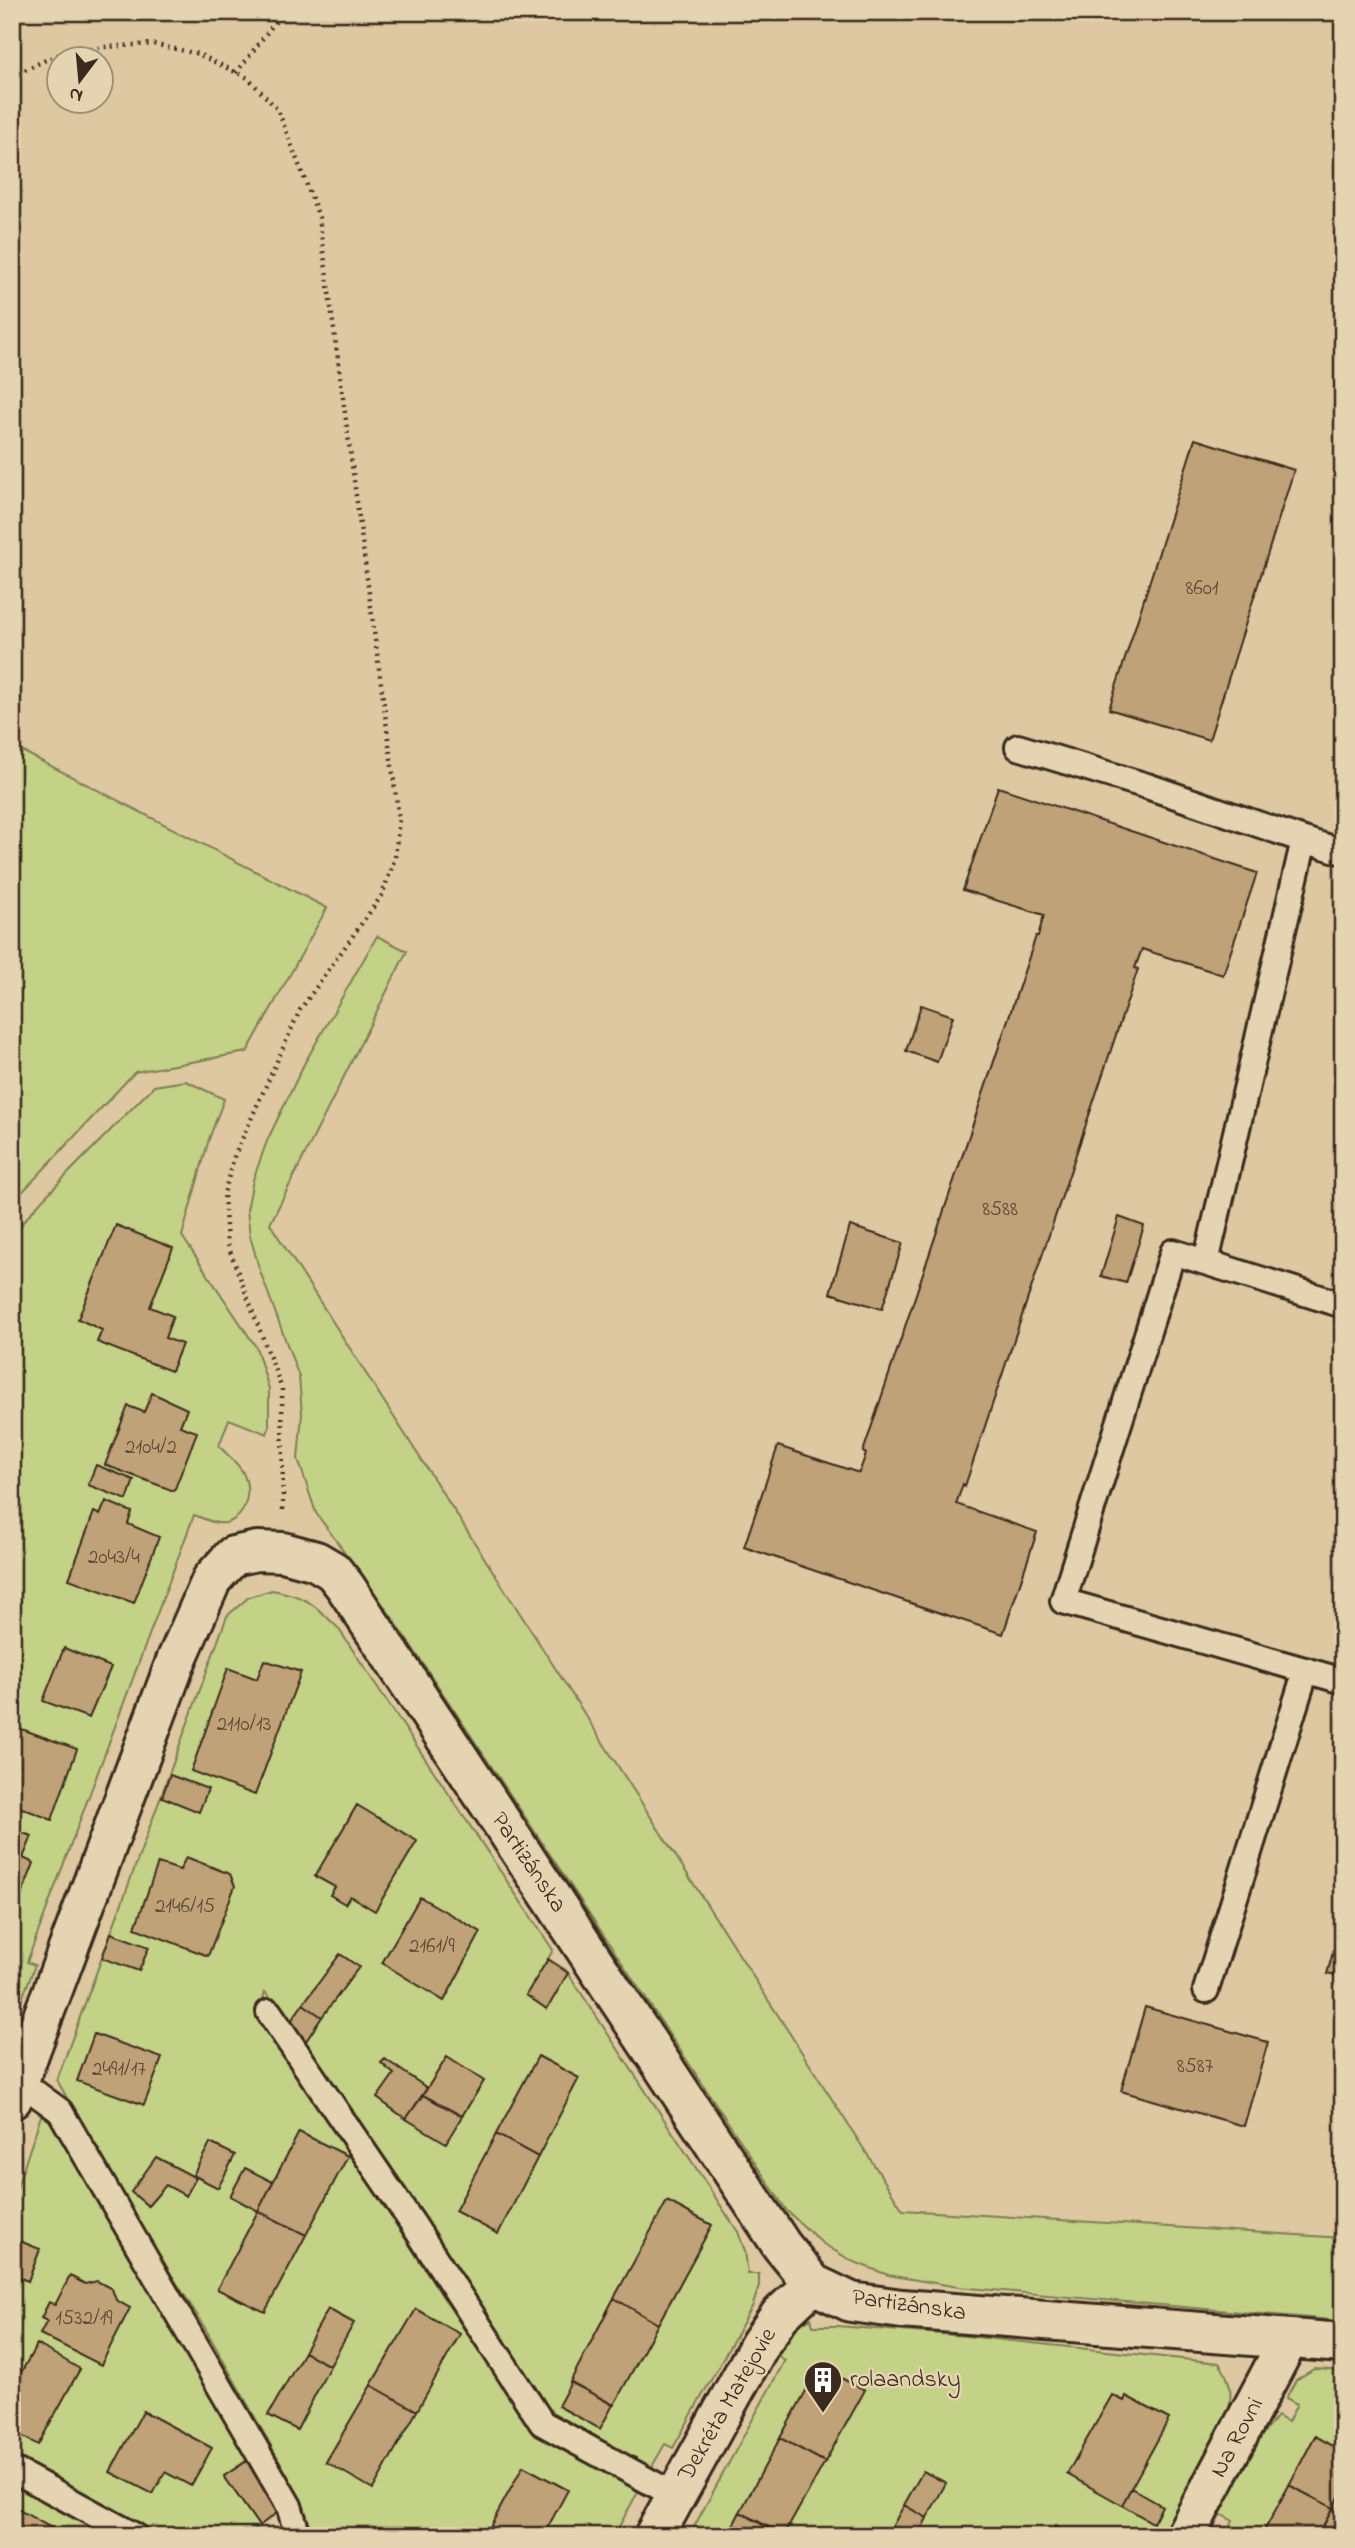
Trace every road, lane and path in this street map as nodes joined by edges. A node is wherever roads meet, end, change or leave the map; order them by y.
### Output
1 (283, 12) edge
2 (236, 73) junction
3 (12, 76) edge
4 (1018, 747) dead end
5 (1304, 840) junction
6 (1343, 852) edge
7 (1206, 1262) junction
8 (1343, 1305) edge
9 (283, 1552) junction
10 (1306, 1670) junction
11 (1343, 1681) edge
12 (1206, 1990) dead end
13 (269, 2012) dead end
14 (16, 2090) edge
15 (813, 2284) junction
16 (1289, 2339) junction
17 (1343, 2343) edge
18 (12, 2469) edge
19 (676, 2496) junction
20 (135, 2536) edge
21 (298, 2536) edge
22 (654, 2536) edge
23 (1185, 2536) edge

1 - 2 path
2 - 3 path
2 - 9 path
4 - 5 lane
5 - 6 lane
5 - 7 lane
7 - 8 lane
7 - 10 lane
9 - 14 street, Partizánska
9 - 15 street, Partizánska
10 - 11 lane
10 - 12 lane
13 - 19 lane
14 - 21 lane
15 - 16 street, Partizánska
15 - 19 street, Dekréta Matejovie
16 - 17 street, Partizánska
16 - 23 street, Na Rovni
18 - 20 lane
19 - 22 street, Dekréta Matejovie

